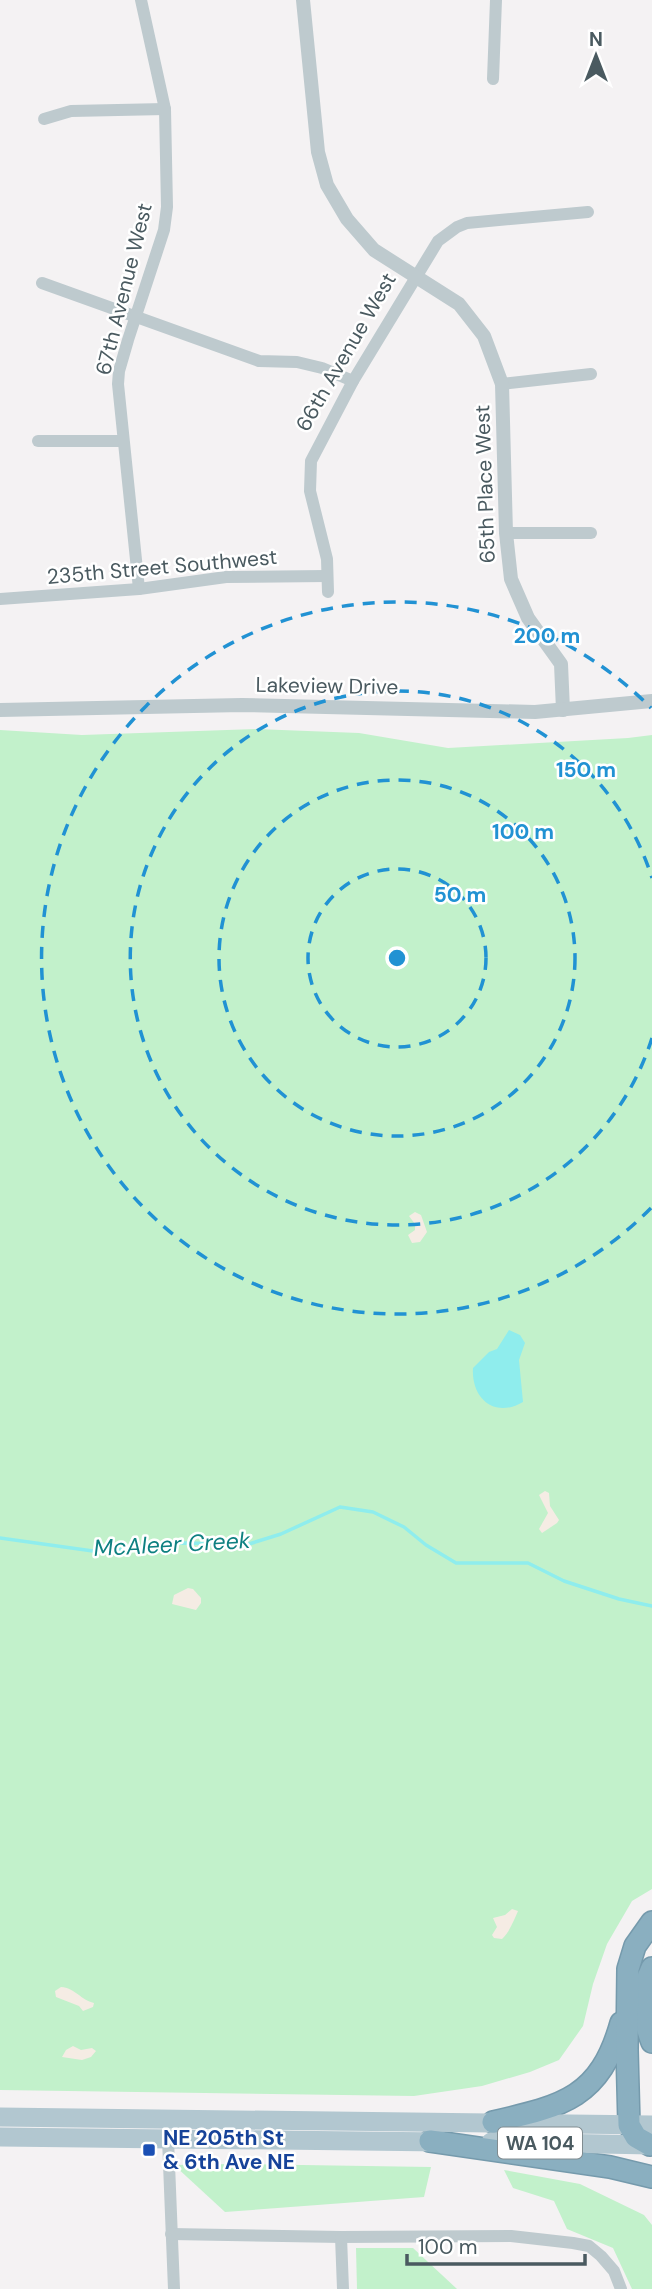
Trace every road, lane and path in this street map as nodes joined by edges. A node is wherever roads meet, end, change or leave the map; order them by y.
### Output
1 (141, 0) edge
2 (303, 0) edge
3 (496, 0) edge
4 (493, 79) dead end
5 (165, 109) junction
6 (44, 119) dead end
7 (588, 212) dead end
8 (415, 278) junction
9 (42, 283) dead end
10 (136, 316) junction
11 (591, 374) dead end
12 (353, 381) junction
13 (502, 384) junction
14 (38, 441) dead end
15 (123, 441) junction
16 (506, 533) junction
17 (591, 533) dead end
18 (327, 576) junction
19 (139, 589) junction
20 (328, 593) dead end
21 (0, 599) edge
22 (652, 701) edge
23 (0, 710) edge
24 (563, 710) junction
25 (652, 1922) edge
26 (652, 1968) edge
27 (626, 1997) junction
28 (652, 2042) edge
29 (0, 2117) edge
30 (112, 2118) junction
31 (198, 2118) junction
32 (493, 2122) junction
33 (629, 2125) junction
34 (0, 2137) edge
35 (651, 2138) edge
36 (168, 2139) junction
37 (430, 2141) junction
38 (652, 2176) edge
39 (171, 2234) junction
40 (341, 2237) junction
41 (174, 2289) edge
42 (343, 2289) edge
43 (621, 2289) edge

1 - 5 street, 67th Avenue West
2 - 8 street, 66th Avenue West
3 - 4 street
5 - 6 street
5 - 10 street, 67th Avenue West
7 - 8 street
8 - 12 street, 66th Avenue West
8 - 13 street, 65th Place West
9 - 10 street
10 - 12 street
10 - 15 street, 67th Avenue West
11 - 13 street
12 - 18 street, 66th Avenue West
13 - 16 street, 65th Place West
14 - 15 street
15 - 19 street, 67th Avenue West
16 - 17 street
16 - 24 street, 65th Place West
18 - 19 street, 235th Street Southwest
18 - 20 street, 66th Avenue West
19 - 21 street, 235th Street Southwest
22 - 24 street, Lakeview Drive
23 - 24 street, Lakeview Drive
25 - 27 highway
26 - 28 highway
27 - 32 highway
27 - 33 highway
29 - 30 main road, WA 104
30 - 31 main road, WA 104
30 - 36 main road
31 - 32 main road, WA 104
31 - 36 main road
32 - 33 main road, WA 104
33 - 35 highway
34 - 36 main road, WA 104
35 - 37 main road, WA 104
36 - 37 main road, WA 104
36 - 39 street
37 - 38 highway
39 - 40 street
39 - 41 street
40 - 42 street
40 - 43 street

